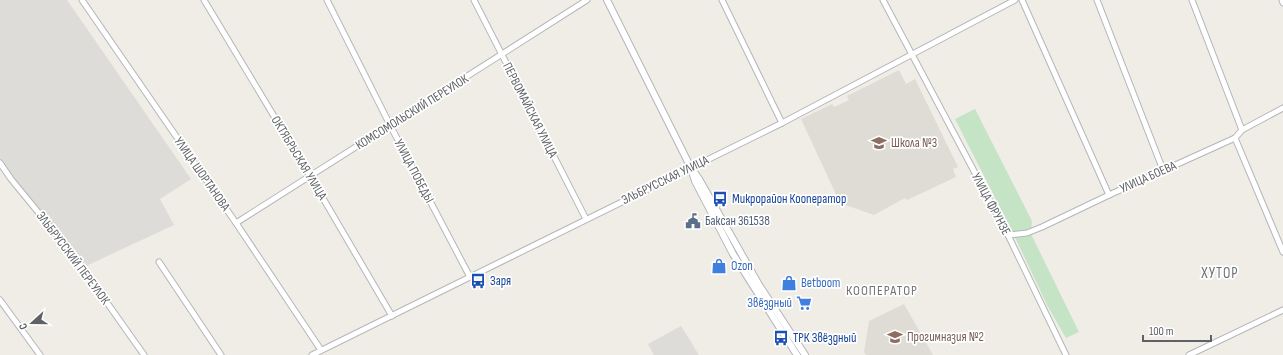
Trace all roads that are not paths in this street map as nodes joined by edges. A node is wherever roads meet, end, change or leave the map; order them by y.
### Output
1 (83, 0) edge
2 (204, 0) edge
3 (327, 0) edge
4 (474, 0) edge
5 (587, 0) edge
6 (607, 0) edge
7 (722, 0) edge
8 (883, 0) edge
9 (1015, 0) edge
10 (1022, 0) edge
11 (1096, 0) edge
12 (1192, 0) edge
13 (1282, 0) edge
14 (1283, 3) edge
15 (911, 54) junction
16 (502, 55) junction
17 (1283, 108) edge
18 (782, 123) junction
19 (390, 125) junction
20 (1242, 130) junction
21 (1235, 138) junction
22 (0, 163) edge
23 (691, 168) junction
24 (1163, 170) junction
25 (310, 176) junction
26 (1109, 195) junction
27 (586, 219) junction
28 (236, 224) junction
29 (1008, 235) junction
30 (1283, 252) edge
31 (159, 262) dead end
32 (470, 277) junction
33 (0, 300) edge
34 (1283, 310) edge
35 (392, 316) junction
36 (321, 350) junction
37 (40, 355) edge
38 (144, 355) edge
39 (221, 355) edge
40 (312, 355) edge
41 (797, 355) edge
42 (805, 355) edge
43 (1066, 355) edge
44 (1189, 355) edge

1 - 28 street, УЛИЦА ШОРТАНОВА
2 - 25 street, ОКТЯБРЬСКАЯ УЛИЦА
3 - 19 street, УЛИЦА ПОБЕДЫ
4 - 16 street, ПЕРВОМАЙСКАЯ УЛИЦА
5 - 16 street, КОМСОМОЛЬСКИЙ ПЕРЕУЛОК
6 - 23 street
7 - 18 street
8 - 15 street, УЛИЦА ФРУНЗЕ
9 - 15 street, ЭЛЬБРУССКАЯ УЛИЦА
10 - 26 street
11 - 24 street
12 - 20 street
13 - 14 street
15 - 18 street, ЭЛЬБРУССКАЯ УЛИЦА
15 - 29 street, УЛИЦА ФРУНЗЕ
16 - 19 street, КОМСОМОЛЬСКИЙ ПЕРЕУЛОК
16 - 27 street, ПЕРВОМАЙСКАЯ УЛИЦА
17 - 20 street, УЛИЦА БОЕВА
18 - 23 street, ЭЛЬБРУССКАЯ УЛИЦА
19 - 25 street, КОМСОМОЛЬСКИЙ ПЕРЕУЛОК
19 - 32 street, УЛИЦА ПОБЕДЫ
20 - 21 street, УЛИЦА БОЕВА
21 - 24 street, УЛИЦА БОЕВА
21 - 30 street
22 - 38 street, ЭЛЬБРУССКИЙ ПЕРЕУЛОК
23 - 27 street, ЭЛЬБРУССКАЯ УЛИЦА
23 - 41 street
23 - 42 street
24 - 26 street, УЛИЦА БОЕВА
25 - 28 street, КОМСОМОЛЬСКИЙ ПЕРЕУЛОК
25 - 35 street, ОКТЯБРЬСКАЯ УЛИЦА
26 - 29 street, УЛИЦА БОЕВА
27 - 32 street, ЭЛЬБРУССКАЯ УЛИЦА
28 - 36 street, УЛИЦА ШОРТАНОВА
29 - 43 street, УЛИЦА ФРУНЗЕ
31 - 39 street
32 - 35 street, ЭЛЬБРУССКАЯ УЛИЦА
33 - 37 street
34 - 44 street
35 - 36 street, ЭЛЬБРУССКАЯ УЛИЦА
36 - 40 street, ЭЛЬБРУССКАЯ УЛИЦА

